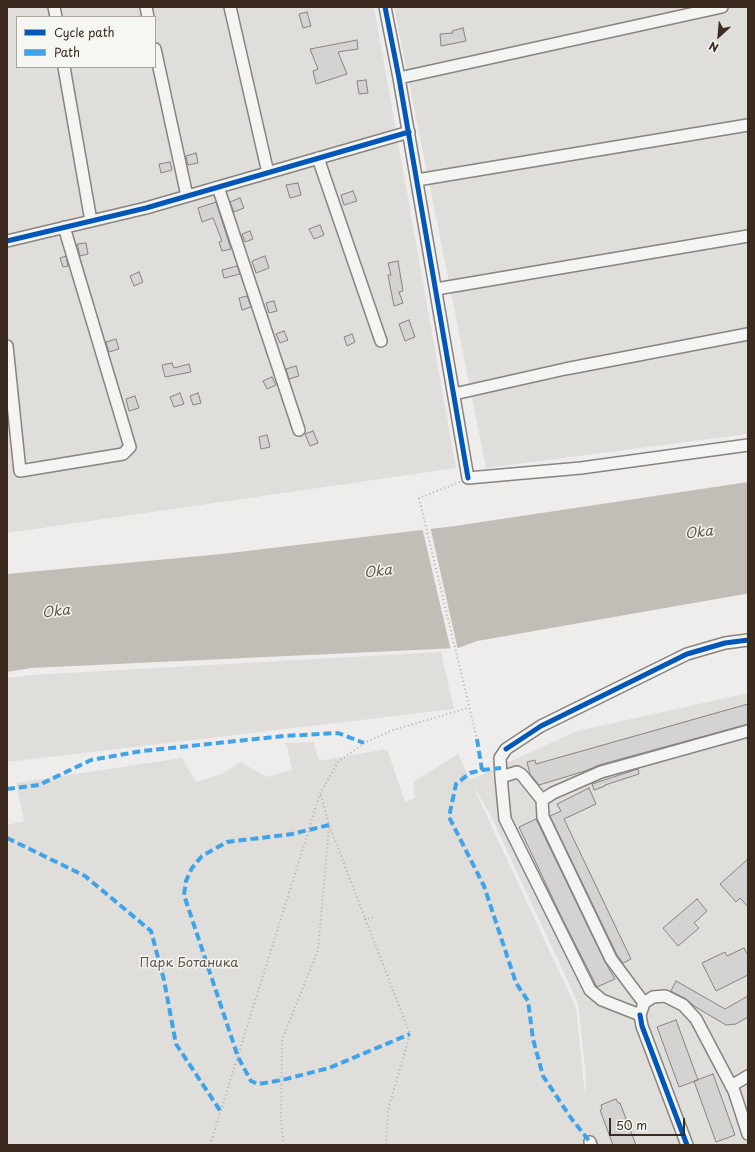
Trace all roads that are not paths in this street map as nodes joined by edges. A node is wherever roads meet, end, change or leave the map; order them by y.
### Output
1 (230, 7) edge
2 (385, 7) edge
3 (722, 7) edge
4 (156, 54) edge
5 (64, 68) edge
6 (399, 78) junction
7 (748, 125) edge
8 (408, 132) junction
9 (318, 158) junction
10 (268, 173) junction
11 (417, 180) junction
12 (218, 187) junction
13 (187, 196) junction
14 (91, 221) junction
15 (64, 227) junction
16 (748, 236) edge
17 (7, 241) edge
18 (436, 290) junction
19 (748, 334) edge
20 (381, 341) dead end
21 (7, 346) edge
22 (454, 394) junction
23 (299, 430) dead end
24 (748, 445) edge
25 (748, 640) edge
26 (748, 731) edge
27 (501, 777) junction
28 (542, 800) junction
29 (644, 1003) junction
30 (640, 1015) junction
31 (748, 1076) edge
32 (731, 1086) junction
33 (748, 1134) edge
34 (687, 1145) edge

1 - 10 street
2 - 6 street
3 - 6 street
4 - 13 street
5 - 14 street
6 - 8 street
7 - 11 street
8 - 9 street
8 - 11 street
9 - 10 street
9 - 20 street
10 - 12 street
11 - 18 street
12 - 13 street
12 - 23 street
13 - 14 street
14 - 15 street
15 - 17 street
15 - 21 street
16 - 18 street
18 - 22 street
19 - 22 street
22 - 24 street
25 - 27 street
26 - 28 street
27 - 28 street
27 - 30 street
28 - 29 street
29 - 30 street
29 - 32 street
30 - 34 street
31 - 32 street
32 - 33 street

